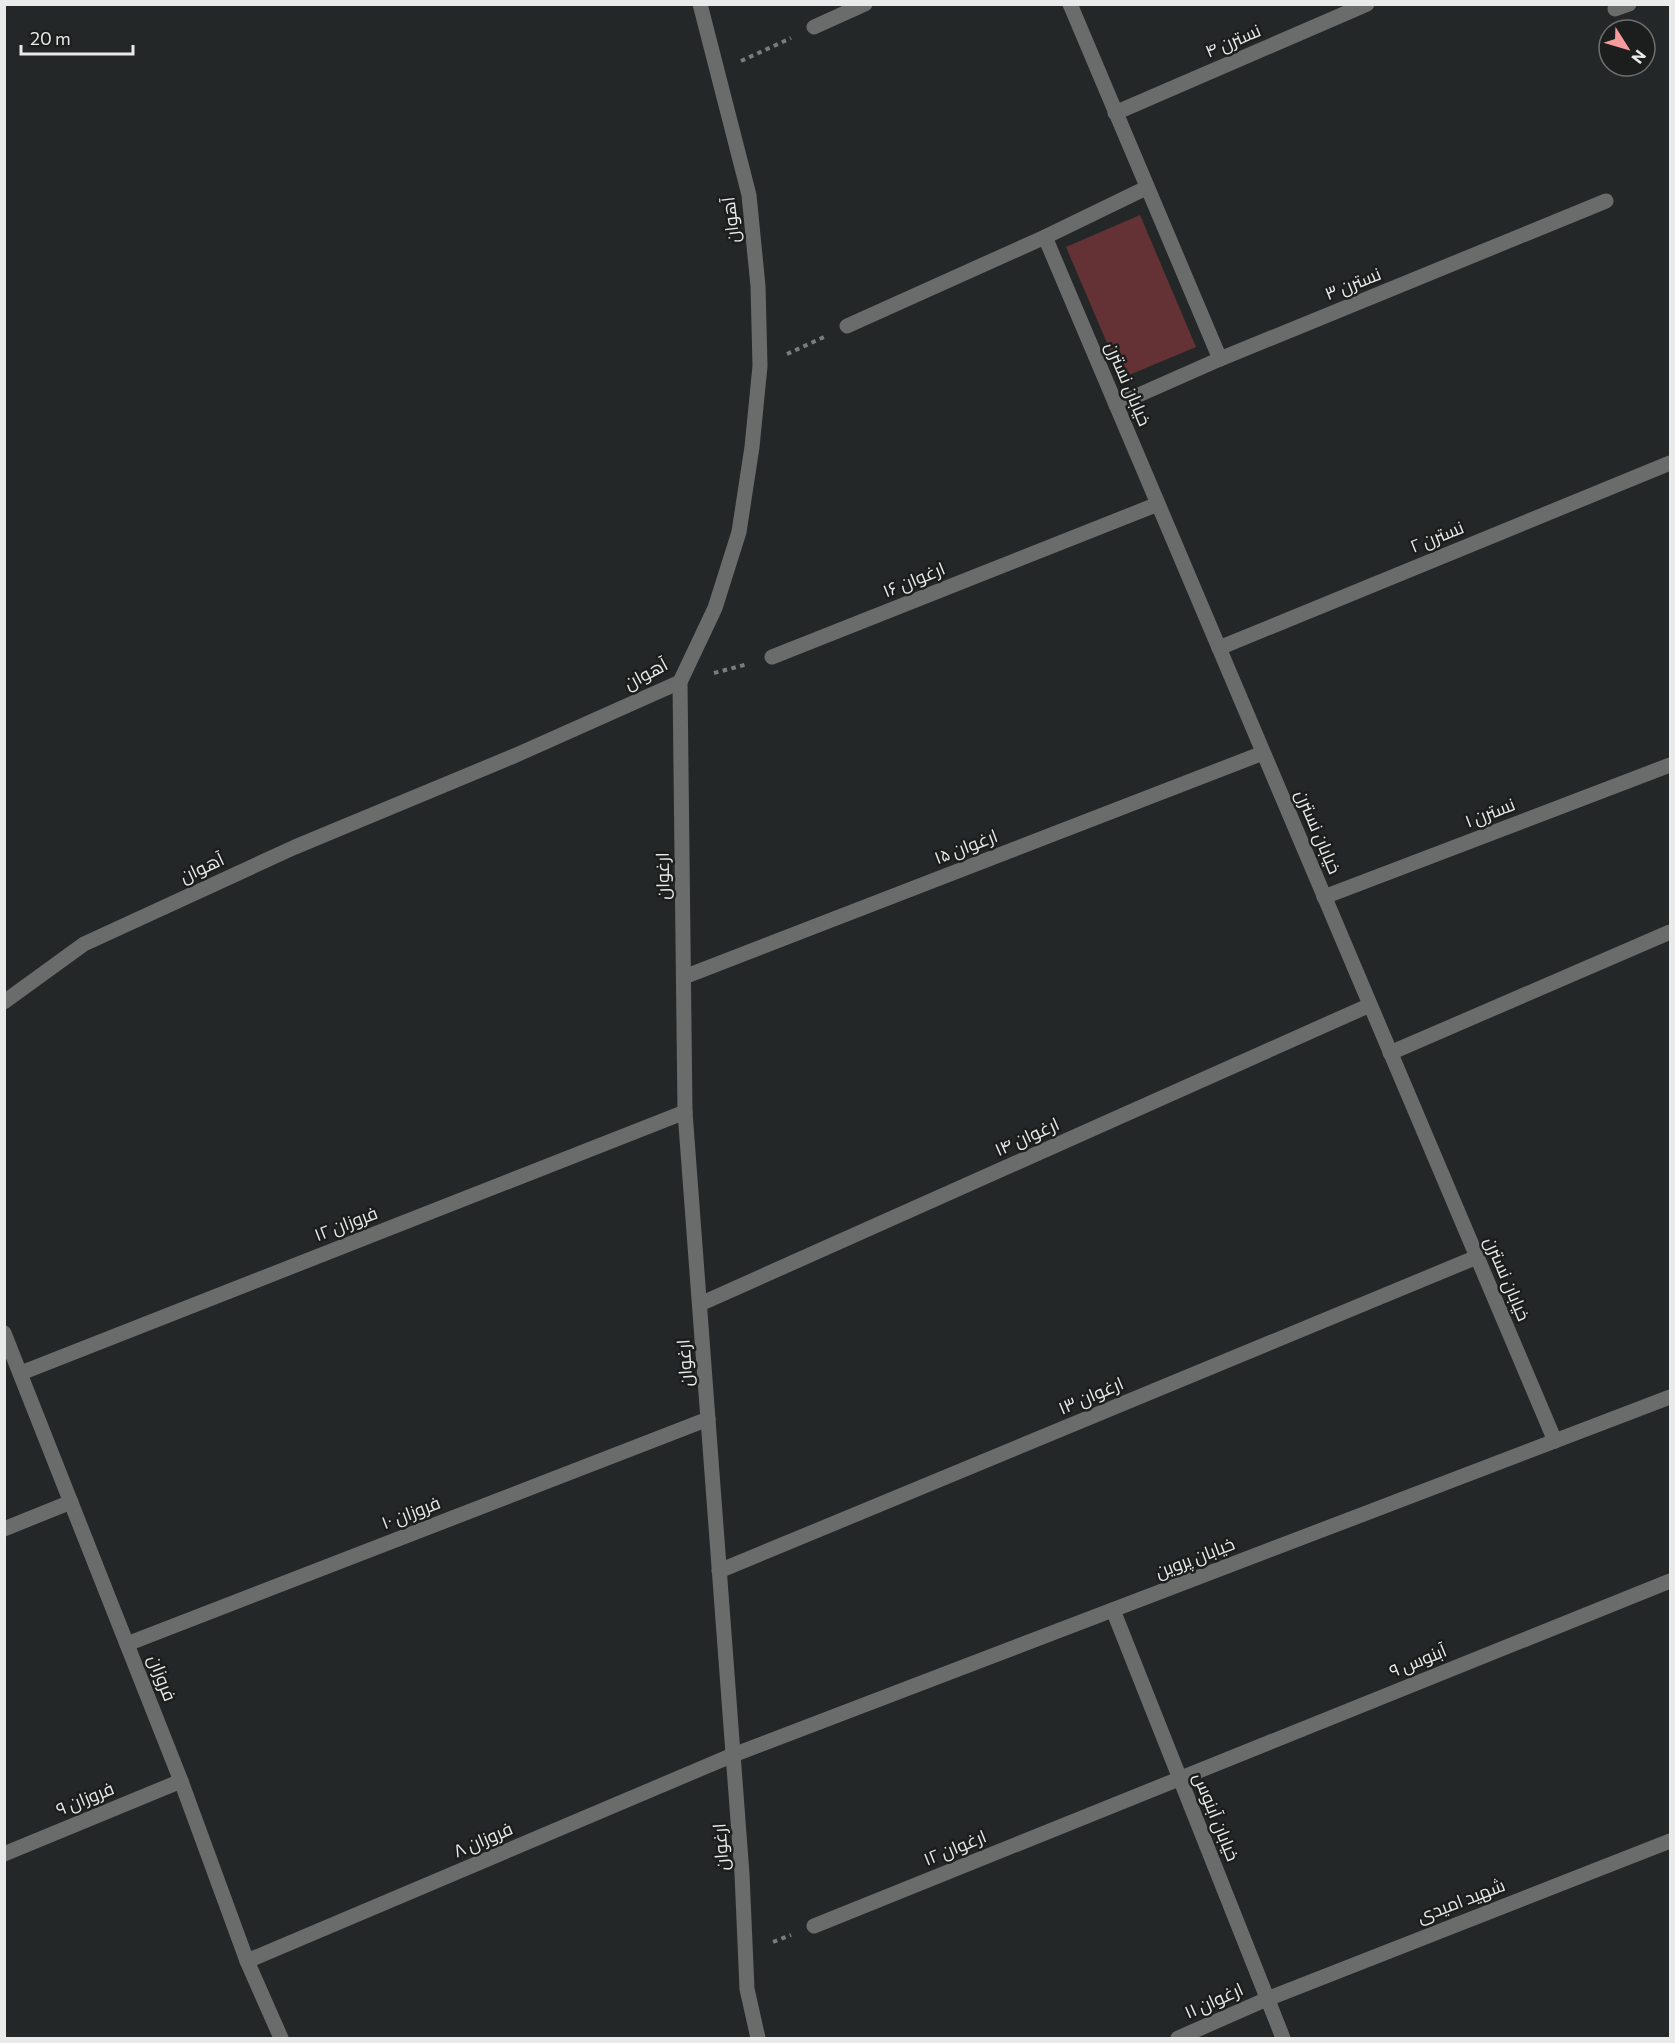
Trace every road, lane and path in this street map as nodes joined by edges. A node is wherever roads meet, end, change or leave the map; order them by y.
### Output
1 (700, 4) edge
2 (866, 4) edge
3 (1070, 4) edge
4 (1367, 4) edge
5 (814, 27) joint
6 (719, 72) junction
7 (1115, 113) junction
8 (1146, 188) junction
9 (1606, 201) dead end
10 (1045, 237) junction
11 (847, 326) joint
12 (1220, 359) junction
13 (760, 366) junction
14 (1116, 405) junction
15 (1671, 463) edge
16 (1158, 504) junction
17 (1219, 648) junction
18 (772, 657) joint
19 (680, 682) junction
20 (1263, 753) junction
21 (1671, 765) edge
22 (1324, 897) junction
23 (1671, 932) edge
24 (684, 977) junction
25 (4, 1002) edge
26 (1370, 1005) junction
27 (1390, 1053) junction
28 (685, 1113) junction
29 (1477, 1257) junction
30 (700, 1304) junction
31 (4, 1333) edge
32 (21, 1373) junction
33 (1671, 1397) edge
34 (708, 1419) junction
35 (1555, 1441) junction
36 (71, 1502) junction
37 (4, 1529) edge
38 (719, 1571) junction
39 (1671, 1581) edge
40 (1113, 1610) junction
41 (127, 1644) junction
42 (734, 1755) junction
43 (1180, 1779) junction
44 (181, 1781) junction
45 (1671, 1841) edge
46 (4, 1854) edge
47 (814, 1926) joint
48 (746, 1953) junction
49 (247, 1961) junction
50 (1267, 1999) junction
51 (281, 2038) edge
52 (756, 2038) edge
53 (1178, 2038) edge
54 (1282, 2038) edge

1 - 6 street, آهوان
2 - 5 street
3 - 7 street
4 - 7 street, نسترن ۴
5 - 6 path
6 - 13 street, آهوان
7 - 8 street
8 - 10 street
8 - 12 street
9 - 12 street, نسترن ۳
10 - 11 street
10 - 14 street, خیابان نسترن
11 - 13 path
12 - 14 street, نسترن ۳
13 - 19 street, آهوان
14 - 16 street, خیابان نسترن
15 - 17 street, نسترن ۲
16 - 17 street, خیابان نسترن
16 - 18 street, ارغوان ۱۶
17 - 20 street, خیابان نسترن
18 - 19 path
19 - 24 street, ارغوان
19 - 25 street, آهوان
20 - 22 street, خیابان نسترن
20 - 24 street, ارغوان ۱۵
21 - 22 street, نسترن ۱
22 - 26 street, خیابان نسترن
23 - 27 street
24 - 28 street, ارغوان
26 - 27 street, خیابان نسترن
26 - 30 street, ارغوان ۱۴
27 - 29 street, خیابان نسترن
28 - 30 street, ارغوان
28 - 32 street, فروزان ۱۲
29 - 35 street, خیابان نسترن
29 - 38 street, ارغوان ۱۳
30 - 34 street, ارغوان
31 - 32 street, فروزان
32 - 36 street, فروزان
33 - 35 street, خیابان پروین
34 - 38 street, ارغوان
34 - 41 street, فروزان ۱۰
35 - 40 street, خیابان پروین
36 - 37 street
36 - 41 street, فروزان
38 - 42 street, ارغوان
39 - 43 street, آبنوس ۹
40 - 42 street, خیابان پروین
40 - 43 street, خیابان آبنوس
41 - 44 street, فروزان
42 - 48 street, ارغوان
42 - 49 street, فروزان ۸
43 - 47 street, ارغوان ۱۲
43 - 50 street, خیابان آبنوس
44 - 46 street, فروزان ۹
44 - 49 street, فروزان
45 - 50 street, شهید امیدی
47 - 48 path
48 - 52 street, ارغوان
49 - 51 street, فروزان
50 - 53 street, ارغوان ۱۱
50 - 54 street, خیابان آبنوس

